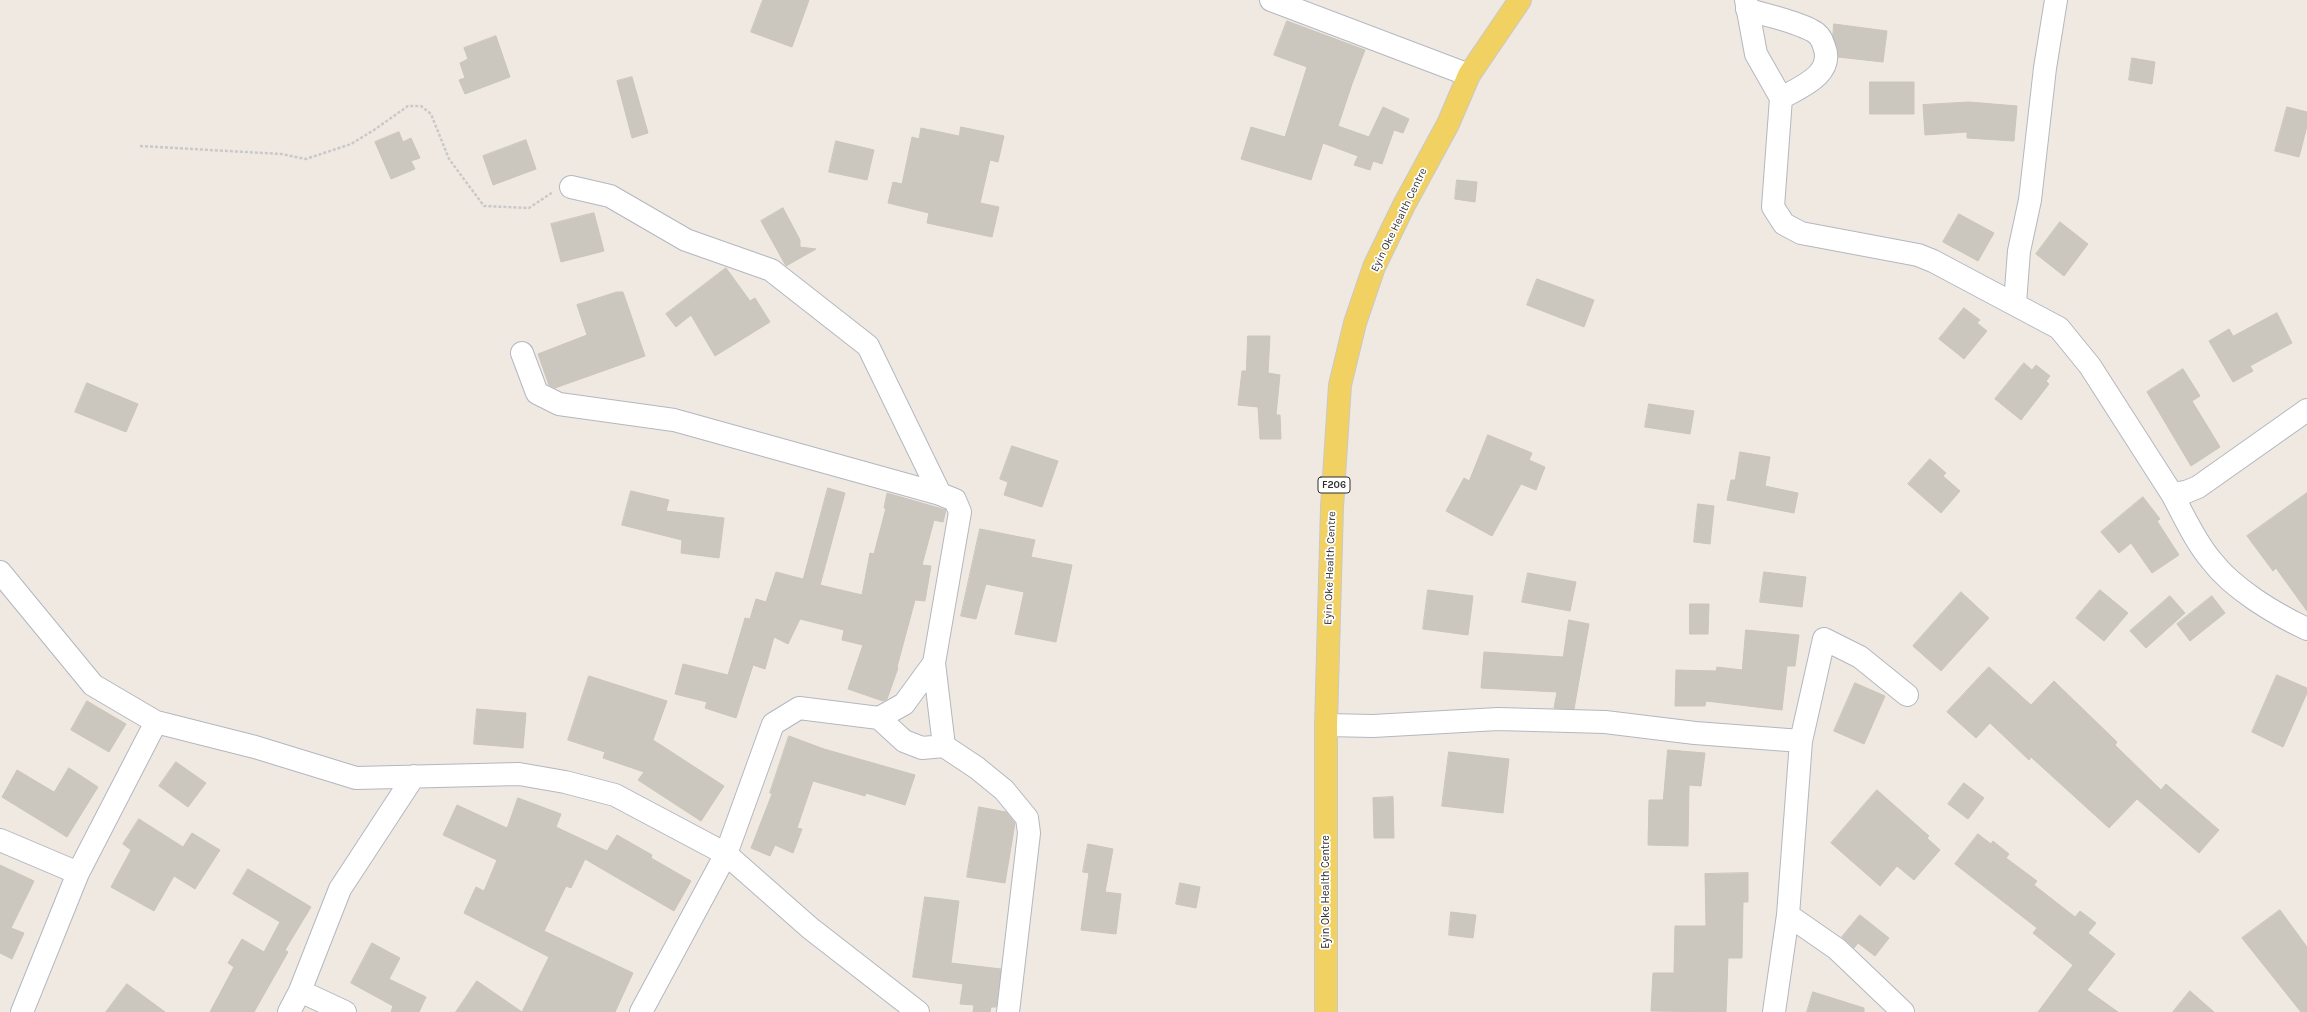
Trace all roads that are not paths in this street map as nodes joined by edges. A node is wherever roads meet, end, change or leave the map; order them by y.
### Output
1 (1271, 0) edge
2 (1520, 0) edge
3 (2056, 0) edge
4 (1746, 5) edge
5 (1469, 75) junction
6 (1781, 98) junction
7 (571, 187) road end
8 (2015, 303) junction
9 (522, 353) dead end
10 (2307, 410) edge
11 (940, 494) junction
12 (2172, 494) junction
13 (0, 572) edge
14 (2307, 629) edge
15 (934, 663) junction
16 (1907, 695) dead end
17 (879, 718) junction
18 (156, 722) junction
19 (1326, 725) junction
20 (1801, 741) junction
21 (944, 746) junction
22 (414, 776) junction
23 (0, 840) edge
24 (726, 854) junction
25 (78, 873) junction
26 (1788, 915) junction
27 (300, 991) junction
28 (22, 1012) edge
29 (289, 1012) edge
30 (344, 1012) edge
31 (641, 1012) edge
32 (918, 1012) edge
33 (1008, 1012) edge
34 (1326, 1012) edge
35 (1774, 1012) edge
36 (1903, 1012) edge

1 - 5 street
2 - 5 main road, Eyin Oke Health Centre / F206
3 - 8 street
4 - 6 street
4 - 6 street
5 - 19 main road, Eyin Oke Health Centre / F206
6 - 8 street
7 - 11 street
8 - 12 street
9 - 11 street
10 - 12 street
11 - 15 street
12 - 14 street
13 - 18 street
15 - 17 street
15 - 21 street
16 - 20 street
17 - 21 street
17 - 24 street
18 - 22 street
18 - 25 street
19 - 20 street
19 - 34 main road, Eyin Oke Health Centre / F206
20 - 26 street
21 - 33 street
22 - 24 street
22 - 27 street
23 - 25 street
24 - 31 street
24 - 32 street
25 - 28 street
26 - 35 street
26 - 36 street
27 - 29 street
27 - 30 street

